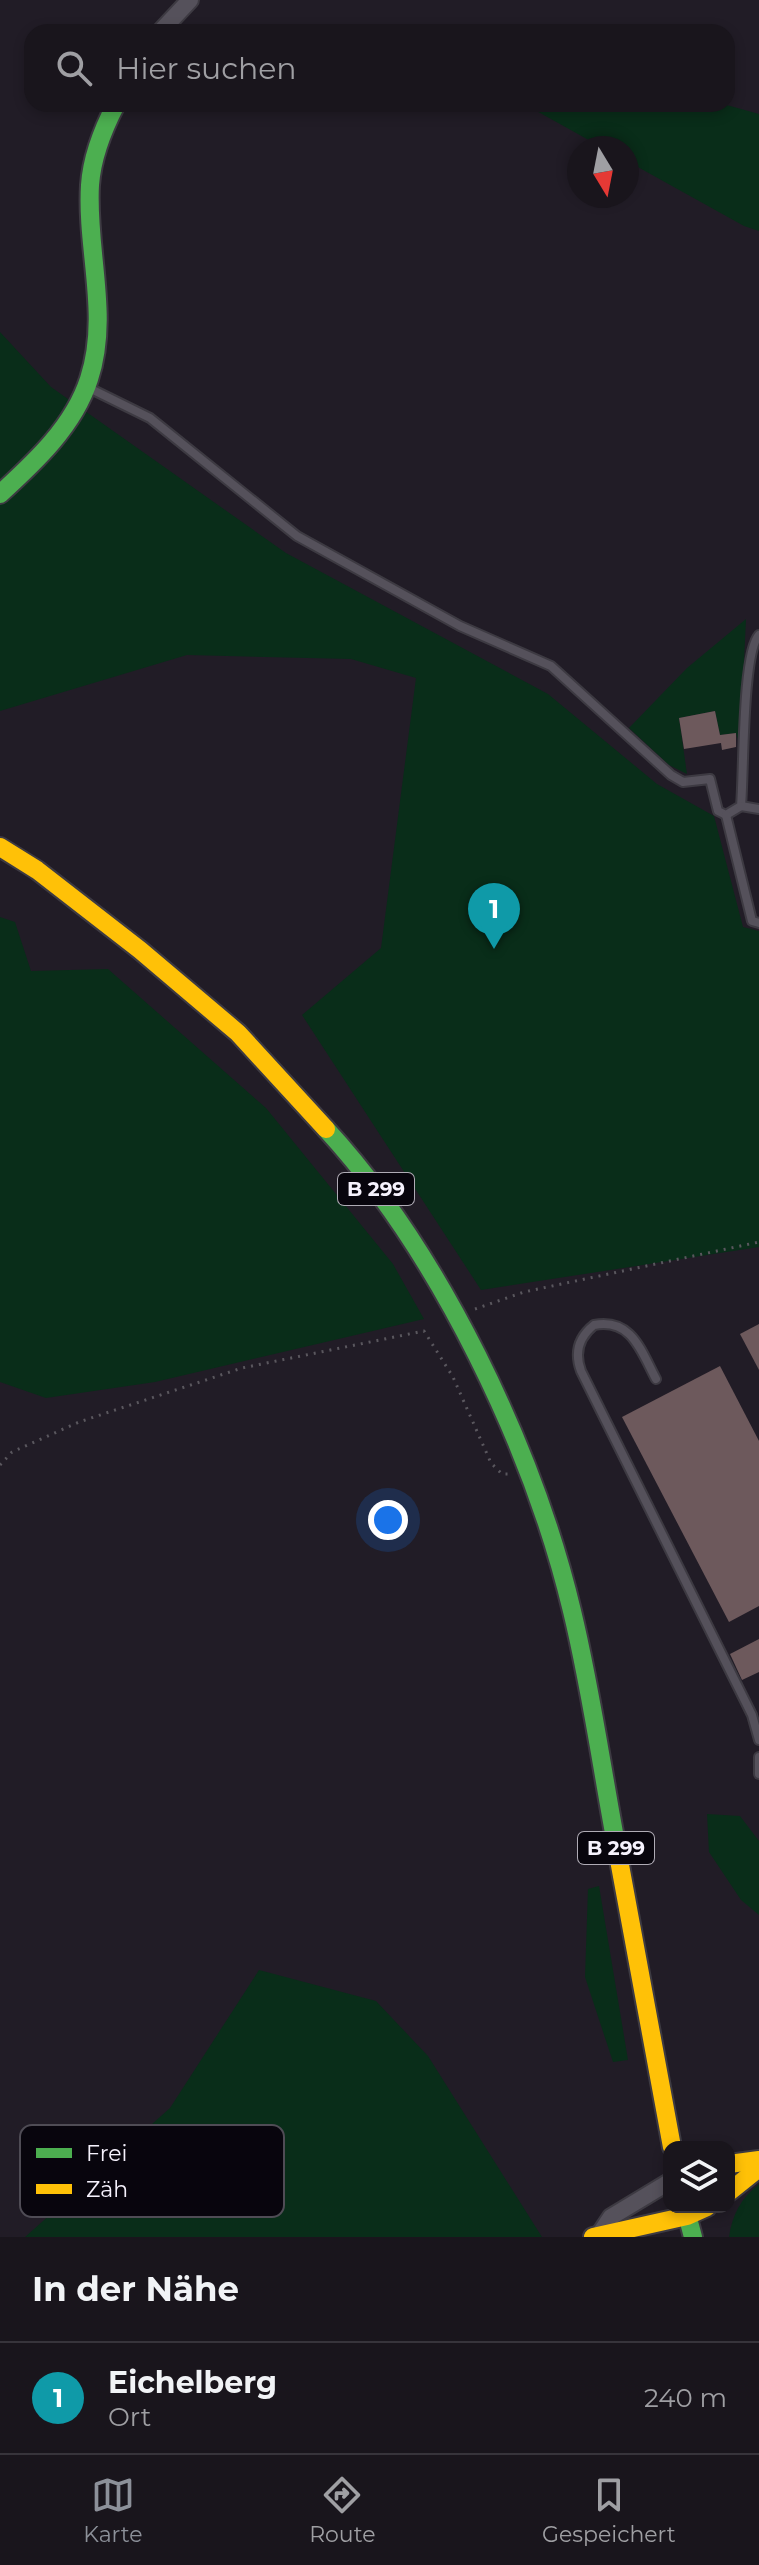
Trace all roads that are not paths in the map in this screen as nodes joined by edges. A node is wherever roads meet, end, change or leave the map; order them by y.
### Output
1 (190, 0) edge
2 (168, 24) edge
3 (113, 112) edge
4 (86, 387) junction
5 (0, 494) edge
6 (759, 635) edge
7 (741, 806) junction
8 (759, 809) edge
9 (726, 815) junction
10 (0, 847) edge
11 (759, 923) edge
12 (656, 1379) dead end
13 (759, 1740) edge
14 (759, 1757) edge
15 (759, 1774) edge
16 (675, 2141) edge
17 (759, 2160) edge
18 (735, 2163) edge
19 (759, 2168) edge
20 (663, 2186) edge
21 (735, 2187) edge
22 (679, 2213) edge
23 (687, 2213) edge
24 (596, 2236) edge
25 (693, 2237) edge

1 - 2 street
3 - 4 main road
4 - 5 main road
4 - 9 lane
6 - 7 lane
7 - 8 lane
7 - 9 lane
9 - 11 lane
10 - 16 main road, B 299
12 - 13 lane
14 - 15 lane
17 - 18 main road
19 - 21 main road
20 - 24 street
22 - 24 main road
23 - 25 main road

